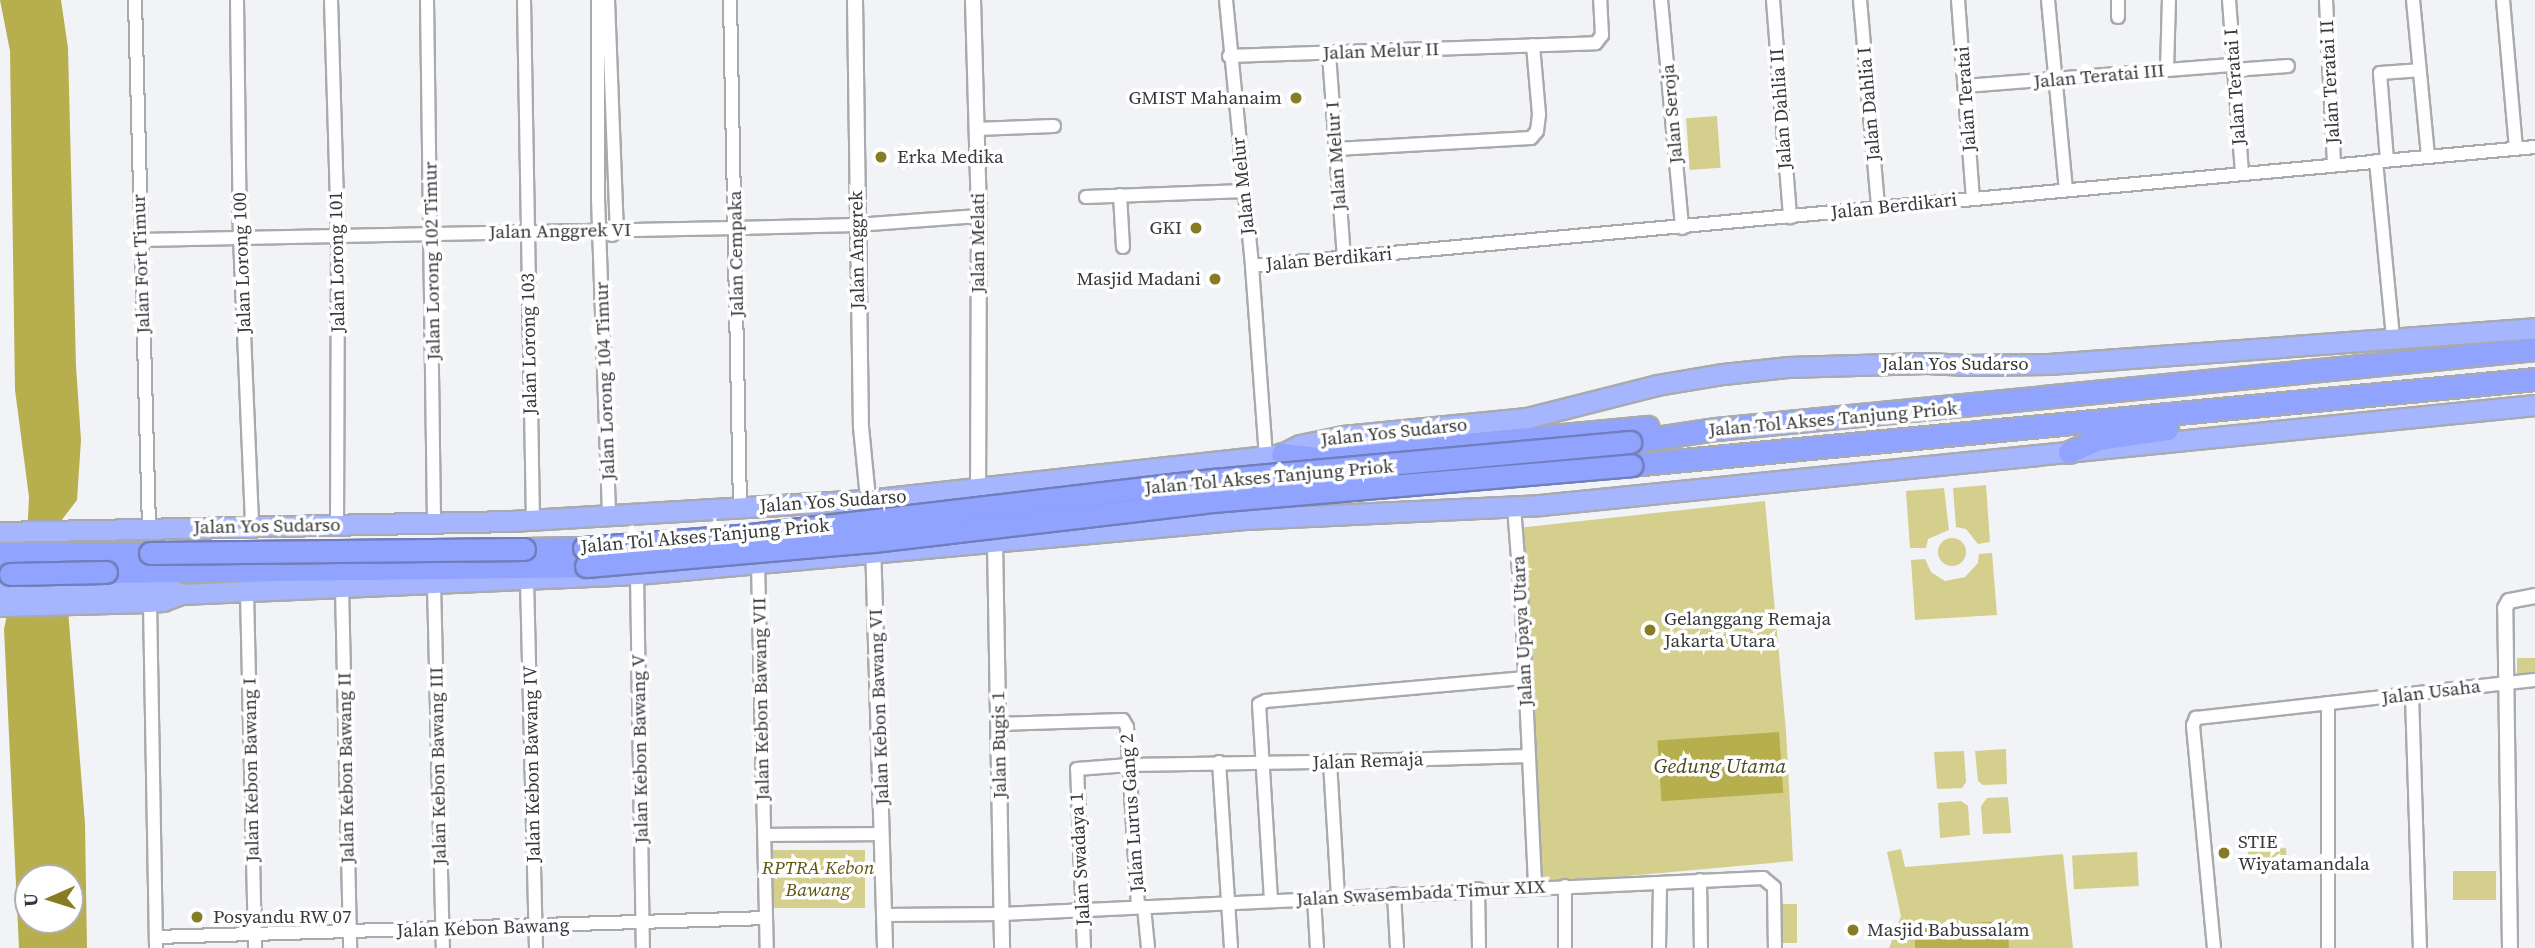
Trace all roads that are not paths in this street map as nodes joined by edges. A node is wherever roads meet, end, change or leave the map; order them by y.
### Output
1 (135, 0) edge
2 (237, 0) edge
3 (331, 0) edge
4 (427, 0) edge
5 (524, 0) edge
6 (597, 0) edge
7 (608, 0) edge
8 (730, 0) edge
9 (855, 0) edge
10 (973, 0) edge
11 (1226, 0) edge
12 (1600, 0) edge
13 (1661, 0) edge
14 (1773, 0) edge
15 (1860, 0) edge
16 (1958, 0) edge
17 (2048, 0) edge
18 (2118, 0) edge
19 (2169, 0) edge
20 (2229, 0) edge
21 (2326, 0) edge
22 (2413, 0) edge
23 (2502, 0) edge
24 (2118, 17) dead end
25 (1534, 45) junction
26 (1329, 54) junction
27 (1229, 56) junction
28 (2288, 66) dead end
29 (2234, 67) junction
30 (2167, 70) junction
31 (2420, 70) junction
32 (2056, 80) junction
33 (1965, 86) junction
34 (1054, 125) dead end
35 (976, 129) junction
36 (2535, 147) edge
37 (2516, 148) junction
38 (1336, 149) junction
39 (2428, 156) junction
40 (2382, 160) junction
41 (2334, 165) junction
42 (2242, 173) junction
43 (2066, 190) junction
44 (1244, 191) junction
45 (1120, 195) junction
46 (1086, 197) dead end
47 (1973, 198) junction
48 (1878, 207) junction
49 (979, 216) junction
50 (1790, 217) junction
51 (856, 225) junction
52 (736, 228) junction
53 (1682, 228) junction
54 (600, 230) junction
55 (617, 230) junction
56 (432, 232) junction
57 (526, 232) junction
58 (338, 236) junction
59 (240, 237) junction
60 (141, 240) junction
61 (601, 245) junction
62 (1123, 247) dead end
63 (1344, 258) junction
64 (1252, 266) junction
65 (2535, 328) edge
66 (2393, 339) junction
67 (2535, 349) edge
68 (2535, 379) edge
69 (2535, 390) edge
70 (2535, 405) edge
71 (1629, 435) junction
72 (2069, 452) junction
73 (1274, 454) junction
74 (1182, 465) junction
75 (1125, 471) junction
76 (978, 487) junction
77 (868, 500) junction
78 (792, 504) junction
79 (1514, 507) junction
80 (740, 508) junction
81 (609, 517) junction
82 (533, 519) junction
83 (512, 521) junction
84 (434, 523) junction
85 (337, 525) junction
86 (1183, 525) junction
87 (252, 526) junction
88 (298, 526) junction
89 (144, 528) junction
90 (1128, 530) junction
91 (0, 532) edge
92 (995, 542) junction
93 (874, 552) junction
94 (0, 554) edge
95 (796, 560) junction
96 (758, 563) junction
97 (235, 564) junction
98 (4, 574) edge
99 (637, 574) junction
100 (527, 580) junction
101 (434, 585) junction
102 (342, 588) junction
103 (0, 590) edge
104 (247, 592) junction
105 (2535, 596) edge
106 (149, 597) junction
107 (0, 606) edge
108 (1525, 678) junction
109 (2535, 680) edge
110 (2507, 683) junction
111 (2412, 695) junction
112 (2328, 704) junction
113 (998, 724) junction
114 (1529, 755) junction
115 (1219, 762) junction
116 (1262, 762) junction
117 (1329, 762) junction
118 (1129, 765) junction
119 (1076, 769) joint
120 (882, 834) junction
121 (765, 835) junction
122 (1700, 880) junction
123 (1660, 883) junction
124 (1535, 886) junction
125 (1565, 886) junction
126 (1478, 889) junction
127 (1394, 894) junction
128 (1338, 897) junction
129 (1314, 898) junction
130 (1271, 900) junction
131 (1228, 903) junction
132 (1141, 907) junction
133 (1082, 909) junction
134 (1002, 914) junction
135 (885, 915) junction
136 (766, 918) junction
137 (642, 924) junction
138 (536, 927) junction
139 (442, 928) junction
140 (350, 933) junction
141 (156, 942) edge
142 (255, 942) edge
143 (350, 948) edge
144 (443, 948) edge
145 (536, 948) edge
146 (643, 948) edge
147 (766, 948) edge
148 (885, 948) edge
149 (1002, 948) edge
150 (1084, 948) edge
151 (1148, 948) edge
152 (1231, 948) edge
153 (1317, 948) edge
154 (1396, 948) edge
155 (1479, 948) edge
156 (1565, 948) edge
157 (1658, 948) edge
158 (1702, 948) edge
159 (1775, 948) edge
160 (2214, 948) edge
161 (2328, 948) edge
162 (2420, 948) edge
163 (2510, 948) edge

1 - 60 street, Jalan Fort Timur
2 - 59 street, Jalan Lorong 100
3 - 58 street, Jalan Lorong 101
4 - 56 street, Jalan Lorong 102 Timur
5 - 57 street, Jalan Lorong 103
6 - 54 street, Jalan Lorong 104 Timur
7 - 55 street
8 - 52 street, Jalan Cempaka
9 - 51 street, Jalan Anggrek
10 - 35 street, Jalan Melati
11 - 27 street, Jalan Melur
12 - 25 street, Jalan Melur II
13 - 53 street, Jalan Seroja
14 - 50 street, Jalan Dahlia II
15 - 48 street, Jalan Dahlia I
16 - 33 street, Jalan Teratai
17 - 32 street
18 - 24 street
19 - 30 street
20 - 29 street, Jalan Teratai I
21 - 41 street, Jalan Teratai II
22 - 31 street
23 - 37 street
25 - 26 street, Jalan Melur II
25 - 38 street
26 - 27 street, Jalan Melur II
26 - 38 street, Jalan Melur I
27 - 44 street, Jalan Melur
28 - 29 street, Jalan Teratai III
29 - 30 street, Jalan Teratai III
29 - 42 street, Jalan Teratai I
30 - 32 street, Jalan Teratai III
31 - 39 street
31 - 40 street
32 - 33 street, Jalan Teratai III
32 - 43 street
33 - 47 street, Jalan Teratai
34 - 35 street
35 - 49 street, Jalan Melati
36 - 37 street, Jalan Berdikari
37 - 39 street, Jalan Berdikari
38 - 63 street, Jalan Melur I
39 - 40 street, Jalan Berdikari
40 - 41 street, Jalan Berdikari
40 - 66 street
41 - 42 street, Jalan Berdikari
42 - 43 street, Jalan Berdikari
43 - 47 street, Jalan Berdikari
44 - 45 street
44 - 64 street, Jalan Melur
45 - 46 street
45 - 62 street
47 - 48 street, Jalan Berdikari
48 - 50 street, Jalan Berdikari
49 - 51 street, Jalan Anggrek VI
49 - 76 street, Jalan Melati
50 - 53 street, Jalan Berdikari
51 - 52 street, Jalan Anggrek VI
51 - 77 street, Jalan Anggrek
52 - 55 street, Jalan Anggrek VI
52 - 80 street, Jalan Cempaka
53 - 63 street, Jalan Berdikari
54 - 55 street, Jalan Anggrek VI
54 - 57 street, Jalan Anggrek VI
54 - 61 street, Jalan Lorong 104 Timur
55 - 61 street
56 - 57 street, Jalan Anggrek VI
56 - 58 street, Jalan Anggrek VI
56 - 84 street, Jalan Lorong 102 Timur
57 - 82 street, Jalan Lorong 103
58 - 59 street, Jalan Anggrek VI
58 - 85 street, Jalan Lorong 101
59 - 60 street, Jalan Anggrek VI
59 - 87 street, Jalan Lorong 100
60 - 89 street, Jalan Fort Timur
61 - 81 street, Jalan Lorong 104 Timur
63 - 64 street, Jalan Berdikari
64 - 73 street, Jalan Melur
65 - 66 highway, Jalan Yos Sudarso
66 - 73 highway, Jalan Yos Sudarso
67 - 71 highway, Jalan Tol Akses Tanjung Priok
68 - 98 highway, Jalan Tol Akses Tanjung Priok, bridge
69 - 72 highway
70 - 72 highway
71 - 73 highway
71 - 94 highway, Jalan Tol Akses Tanjung Priok, bridge
72 - 79 highway
73 - 74 highway, Jalan Yos Sudarso
74 - 75 highway, Jalan Yos Sudarso
74 - 86 highway
75 - 76 highway, Jalan Yos Sudarso
75 - 90 highway
76 - 77 highway, Jalan Yos Sudarso
77 - 78 highway, Jalan Yos Sudarso
77 - 93 street, Jalan Kebon Bawang VI
78 - 80 highway, Jalan Yos Sudarso
78 - 95 highway
79 - 86 highway
79 - 108 street, Jalan Upaya Utara
80 - 81 highway, Jalan Yos Sudarso
81 - 82 highway, Jalan Yos Sudarso
82 - 83 highway, Jalan Yos Sudarso
83 - 84 highway, Jalan Yos Sudarso
83 - 97 highway
84 - 85 highway, Jalan Yos Sudarso
85 - 88 highway, Jalan Yos Sudarso
86 - 90 highway
87 - 88 highway, Jalan Yos Sudarso
87 - 89 highway, Jalan Yos Sudarso
88 - 97 highway
89 - 91 highway, Jalan Yos Sudarso
90 - 92 highway
92 - 93 highway
92 - 113 street, Jalan Bugis 1
93 - 95 highway
93 - 120 street, Jalan Kebon Bawang VI
95 - 96 highway
96 - 99 highway
96 - 121 street, Jalan Kebon Bawang VII
97 - 98 highway, bridge
99 - 100 highway
99 - 137 street, Jalan Kebon Bawang V
100 - 101 highway
100 - 138 street, Jalan Kebon Bawang IV
101 - 102 highway
101 - 139 street, Jalan Kebon Bawang III
102 - 104 highway
102 - 140 street, Jalan Kebon Bawang II
103 - 106 highway
104 - 106 highway
104 - 142 street, Jalan Kebon Bawang I
105 - 110 street
106 - 107 highway
106 - 141 street, Jalan Kebon Bawang
108 - 114 street, Jalan Upaya Utara
108 - 116 street
109 - 110 street, Jalan Usaha
110 - 111 street, Jalan Usaha
110 - 163 street
111 - 112 street, Jalan Usaha
111 - 162 street
112 - 160 street, Jalan Usaha
112 - 161 street
113 - 118 street, Jalan Lurus Gang 2
113 - 134 street, Jalan Bugis 1
114 - 117 street, Jalan Remaja
114 - 124 street
115 - 116 street, Jalan Remaja
115 - 118 street, Jalan Remaja
115 - 131 street
116 - 117 street, Jalan Remaja
116 - 130 street
117 - 128 street
118 - 119 street, Jalan Remaja
118 - 132 street, Jalan Lurus Gang 2
119 - 133 street, Jalan Swadaya 1
120 - 121 street
120 - 135 street, Jalan Kebon Bawang VI
121 - 136 street, Jalan Kebon Bawang VII
122 - 123 street, Jalan Swasembada Timur XIX
122 - 158 street
122 - 159 street, Jalan Swasembada Timur XIX
123 - 125 street, Jalan Swasembada Timur XIX
123 - 157 street
124 - 125 street, Jalan Swasembada Timur XIX
124 - 126 street, Jalan Swasembada Timur XIX
125 - 156 street
126 - 127 street, Jalan Swasembada Timur XIX
126 - 155 street
127 - 128 street, Jalan Swasembada Timur XIX
127 - 154 street
128 - 129 street, Jalan Swasembada Timur XIX
129 - 130 street, Jalan Swasembada Timur XIX
129 - 153 street
130 - 131 street, Jalan Swasembada Timur XIX
131 - 132 street, Jalan Swasembada Timur XIX
131 - 152 street
132 - 133 street, Jalan Swasembada Timur XIX
132 - 151 street, Jalan Lurus Gang 2
133 - 134 street, Jalan Swasembada Timur XIX
133 - 150 street, Jalan Swadaya 1
134 - 135 street
134 - 149 street, Jalan Bugis 1
135 - 148 street, Jalan Kebon Bawang VI
136 - 137 street
136 - 147 street, Jalan Kebon Bawang VII
137 - 138 street, Jalan Kebon Bawang
137 - 146 street, Jalan Kebon Bawang V
138 - 139 street, Jalan Kebon Bawang
138 - 145 street, Jalan Kebon Bawang IV
139 - 140 street, Jalan Kebon Bawang
139 - 144 street, Jalan Kebon Bawang III
140 - 142 street, Jalan Kebon Bawang
140 - 143 street, Jalan Kebon Bawang II
141 - 142 street, Jalan Kebon Bawang

